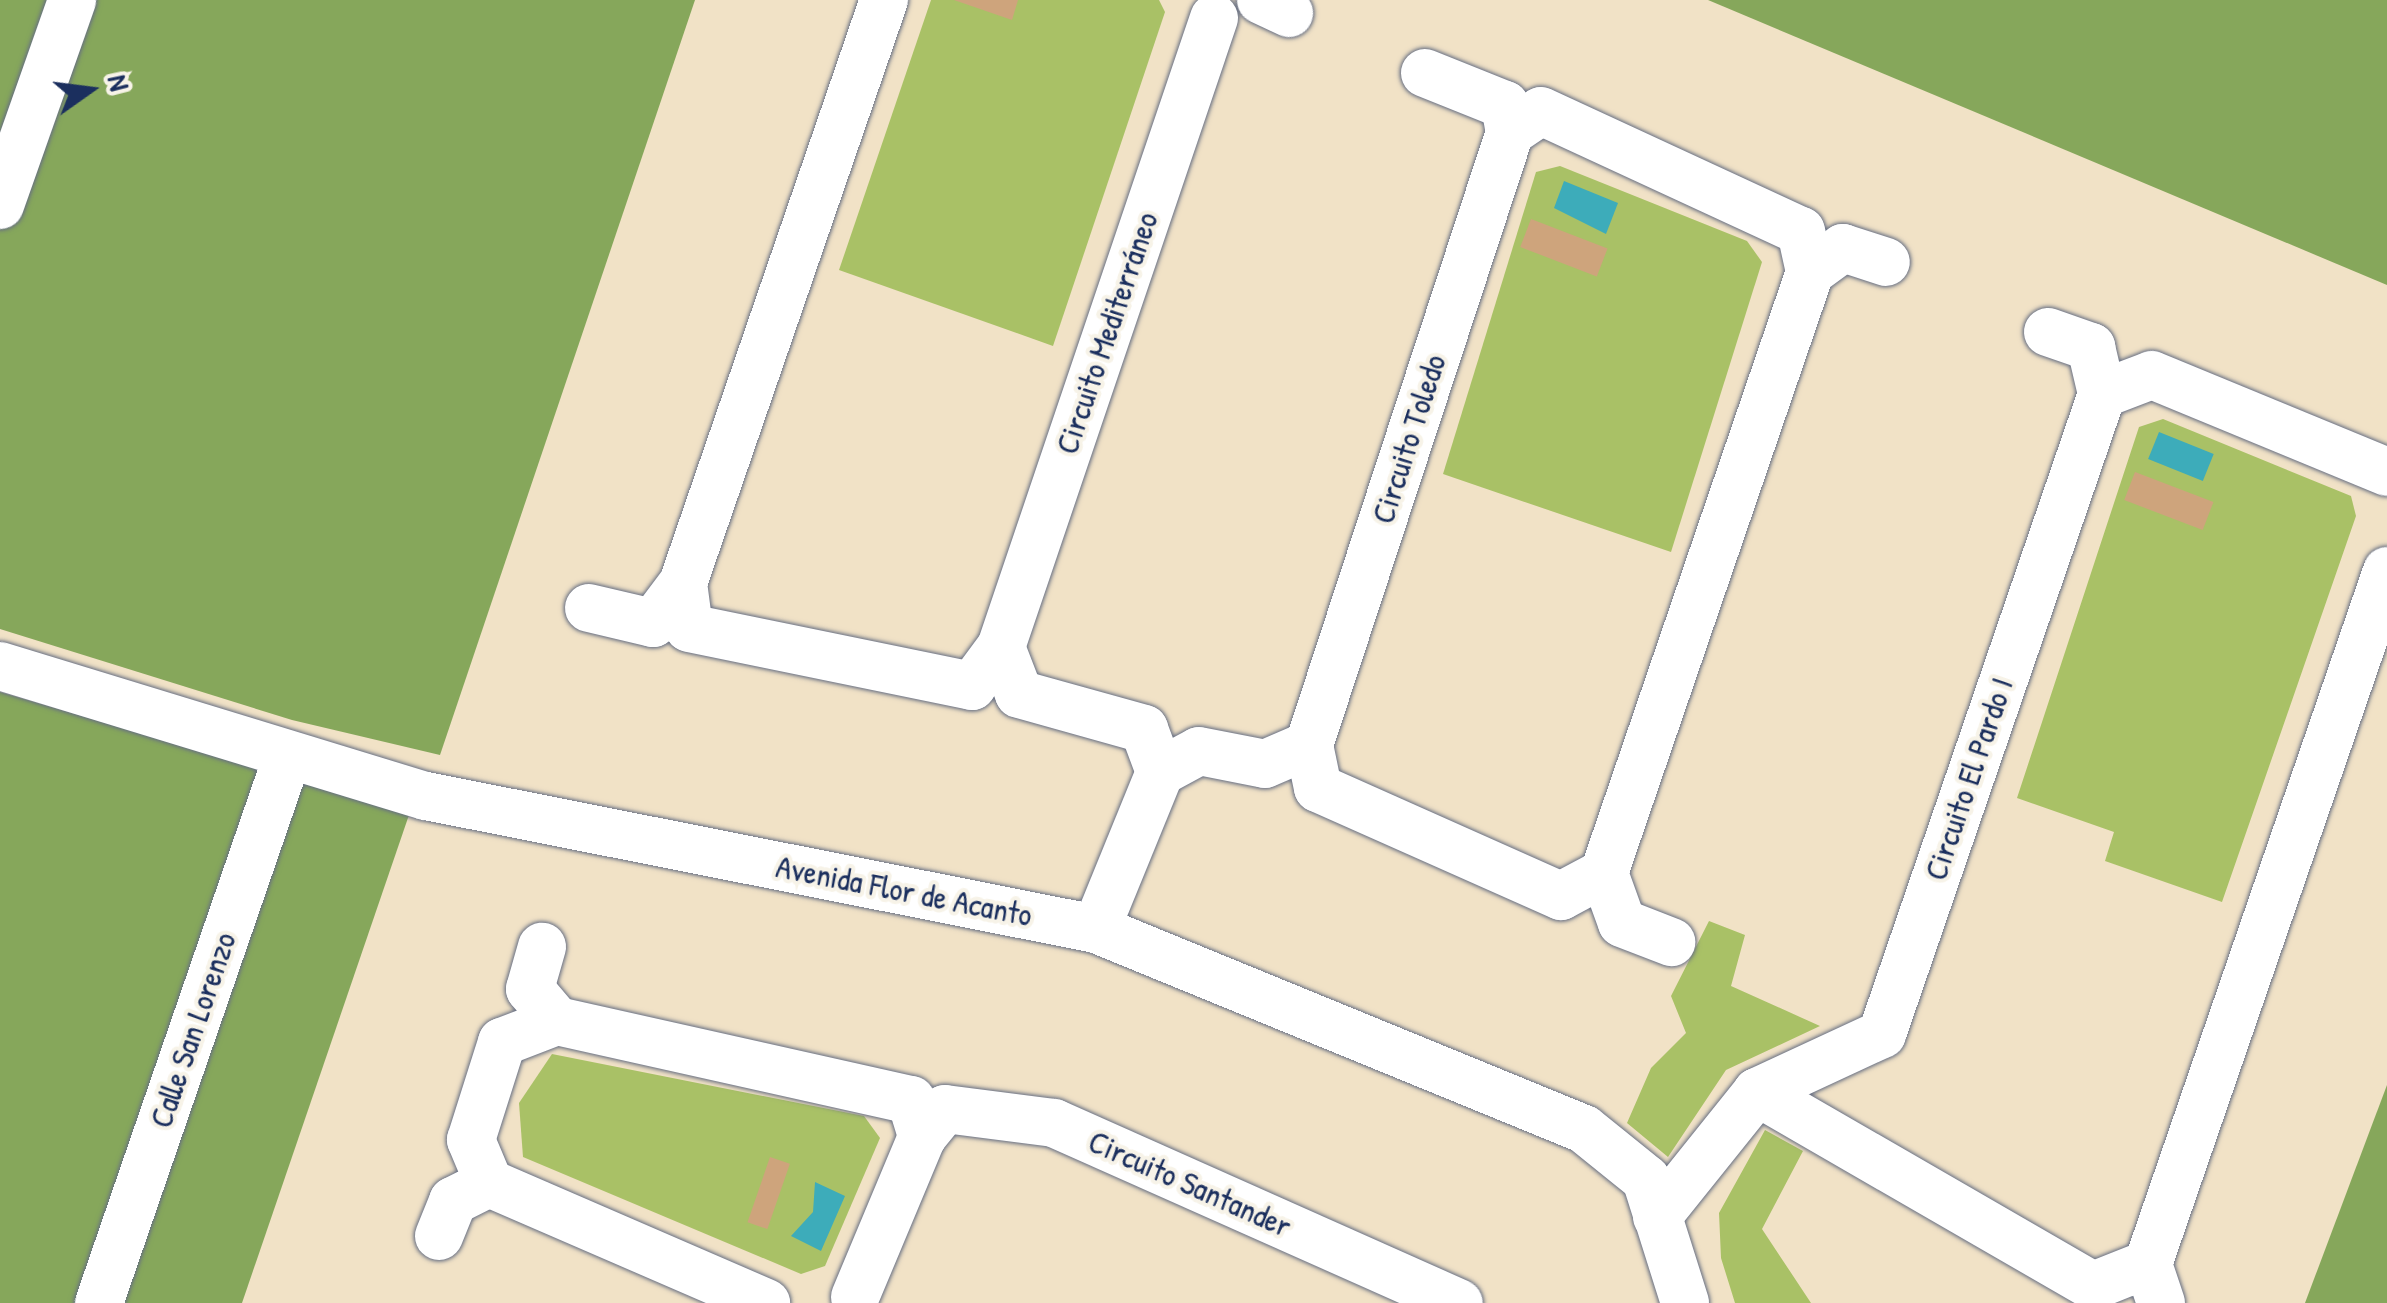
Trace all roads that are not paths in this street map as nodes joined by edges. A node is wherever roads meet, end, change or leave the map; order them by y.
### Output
1 (72, 0) edge
2 (884, 0) edge
3 (1222, 6) edge
4 (1425, 73) dead end
5 (1510, 132) junction
6 (0, 205) edge
7 (1886, 262) dead end
8 (1810, 272) junction
9 (2048, 332) dead end
10 (2102, 394) junction
11 (2387, 472) edge
12 (2387, 571) edge
13 (684, 584) junction
14 (589, 608) dead end
15 (1001, 648) junction
16 (0, 666) edge
17 (1309, 746) junction
18 (287, 758) junction
19 (1160, 772) junction
20 (1604, 873) junction
21 (1096, 929) junction
22 (1671, 942) dead end
23 (542, 946) dead end
24 (556, 1022) junction
25 (1742, 1109) junction
26 (922, 1136) junction
27 (488, 1183) junction
28 (1657, 1217) junction
29 (438, 1236) dead end
30 (2154, 1284) edge
31 (852, 1301) edge
32 (99, 1303) edge
33 (766, 1303) edge
34 (1459, 1303) edge
35 (1685, 1303) edge

1 - 6 street
2 - 13 street
3 - 15 street, Circuito Mediterráneo
4 - 5 street
5 - 8 street
5 - 17 street, Circuito Toledo
7 - 8 street
8 - 20 street
9 - 10 street
10 - 11 street
10 - 25 street, Circuito El Pardo I
12 - 30 street
13 - 14 street
13 - 15 street, Circuito Mediterráneo
15 - 19 street
16 - 18 street, Avenida Flor de Acanto
17 - 19 street
17 - 20 street
18 - 21 street, Avenida Flor de Acanto
18 - 32 street, Calle San Lorenzo
19 - 21 street
20 - 22 street
21 - 28 street, Avenida Flor de Acanto
23 - 24 street
24 - 26 street
24 - 27 street
25 - 28 street
25 - 30 street
26 - 31 street
26 - 34 street, Circuito Santander
27 - 29 street
27 - 33 street
28 - 35 street, Avenida Flor de Acanto

